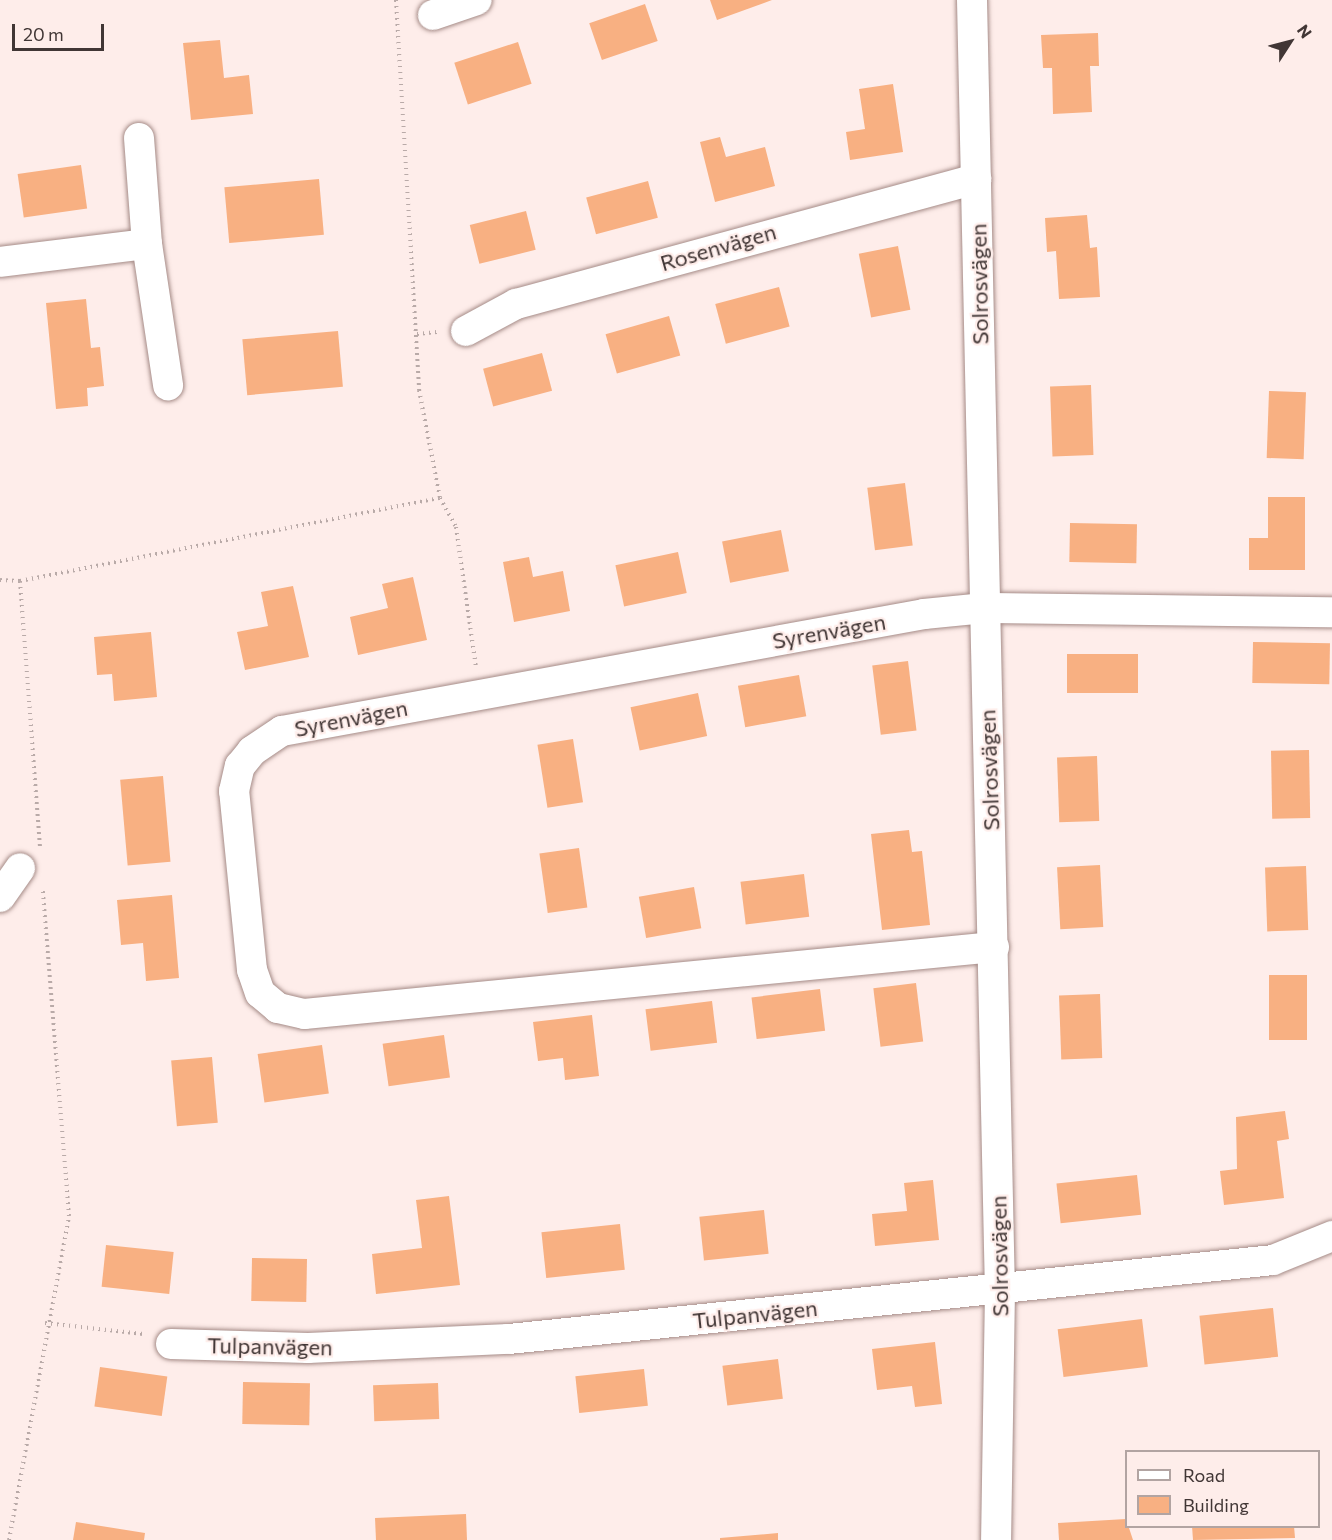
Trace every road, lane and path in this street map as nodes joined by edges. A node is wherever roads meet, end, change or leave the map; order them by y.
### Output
1 (396, 0) edge
2 (477, 0) edge
3 (972, 0) edge
4 (433, 15) dead end
5 (139, 138) dead end
6 (976, 178) junction
7 (147, 244) junction
8 (0, 262) edge
9 (466, 331) dead end
10 (168, 385) dead end
11 (440, 498) junction
12 (0, 579) edge
13 (20, 581) junction
14 (985, 608) junction
15 (1332, 612) edge
16 (480, 694) junction
17 (34, 870) junction
18 (0, 897) edge
19 (994, 947) junction
20 (1332, 1236) edge
21 (1000, 1290) junction
22 (45, 1323) junction
23 (171, 1344) joint
24 (9, 1540) edge
25 (996, 1540) edge

1 - 11 path
2 - 4 street
3 - 6 street, Solrosvägen
5 - 7 street
6 - 9 street, Rosenvägen
6 - 14 street, Solrosvägen
7 - 8 street
7 - 10 street
11 - 13 path
11 - 16 path
12 - 13 path
13 - 17 path
14 - 15 street, Syrenvägen
14 - 16 street, Syrenvägen
14 - 19 street, Solrosvägen
16 - 19 street, Syrenvägen
17 - 18 street
17 - 22 path
19 - 21 street, Solrosvägen
20 - 21 street, Tulpanvägen
21 - 23 street, Tulpanvägen
21 - 25 street, Solrosvägen
22 - 23 path
22 - 24 path

